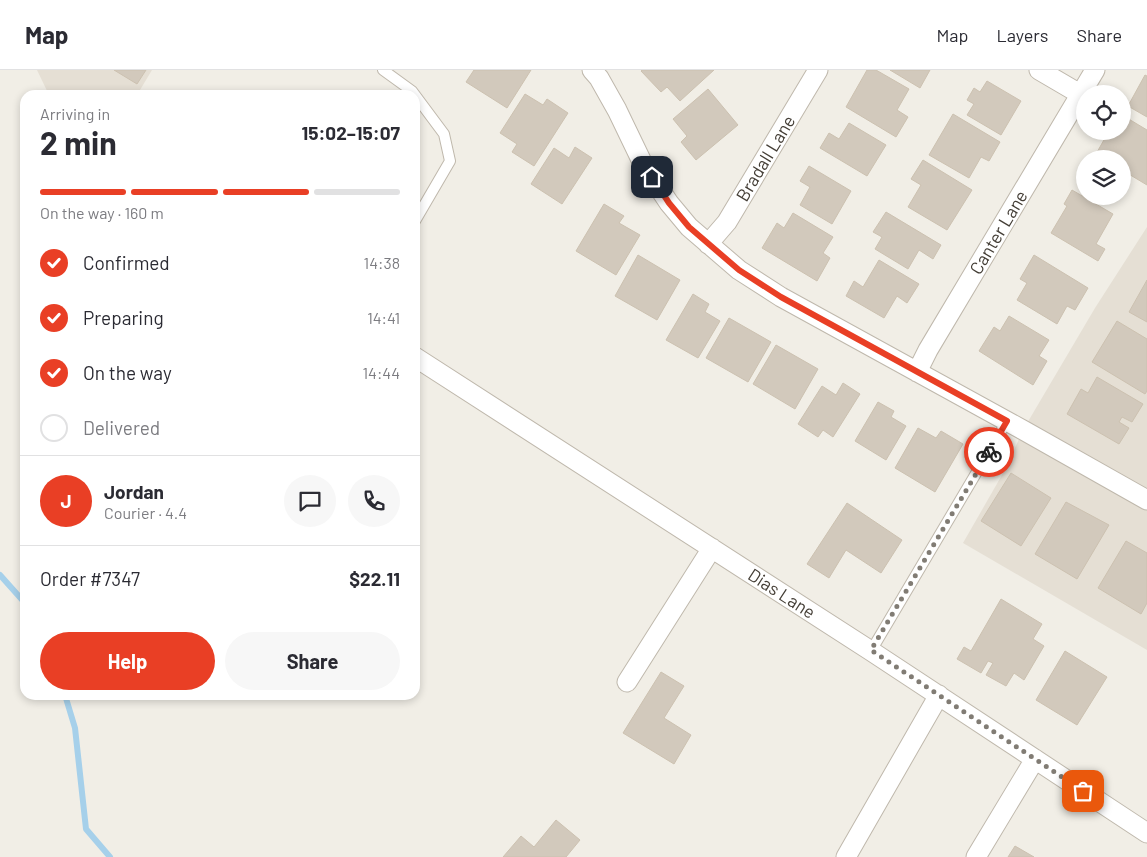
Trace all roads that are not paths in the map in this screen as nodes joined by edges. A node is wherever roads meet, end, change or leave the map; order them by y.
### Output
1 (382, 70) edge
2 (592, 70) edge
3 (818, 70) edge
4 (1039, 70) edge
5 (1095, 70) edge
6 (1086, 85) edge
7 (411, 90) edge
8 (1076, 92) edge
9 (1076, 101) edge
10 (420, 102) edge
11 (420, 212) edge
12 (708, 244) junction
13 (420, 360) edge
14 (917, 372) junction
15 (1007, 421) junction
16 (1144, 492) edge
17 (712, 548) junction
18 (871, 650) junction
19 (627, 682) dead end
20 (939, 695) junction
21 (1035, 759) junction
22 (1147, 833) edge
23 (846, 857) edge
24 (976, 857) edge

1 - 7 lane
2 - 12 street
3 - 12 street, Bradall Lane
4 - 8 street
5 - 6 street, Canter Lane
9 - 14 street, Canter Lane
10 - 11 lane
12 - 14 street
13 - 17 street, Dias Lane
14 - 15 street
15 - 16 street
15 - 18 lane
17 - 18 street, Dias Lane
17 - 19 street
18 - 20 street, Dias Lane
20 - 21 street, Dias Lane
20 - 23 street
21 - 22 street, Dias Lane
21 - 24 street

